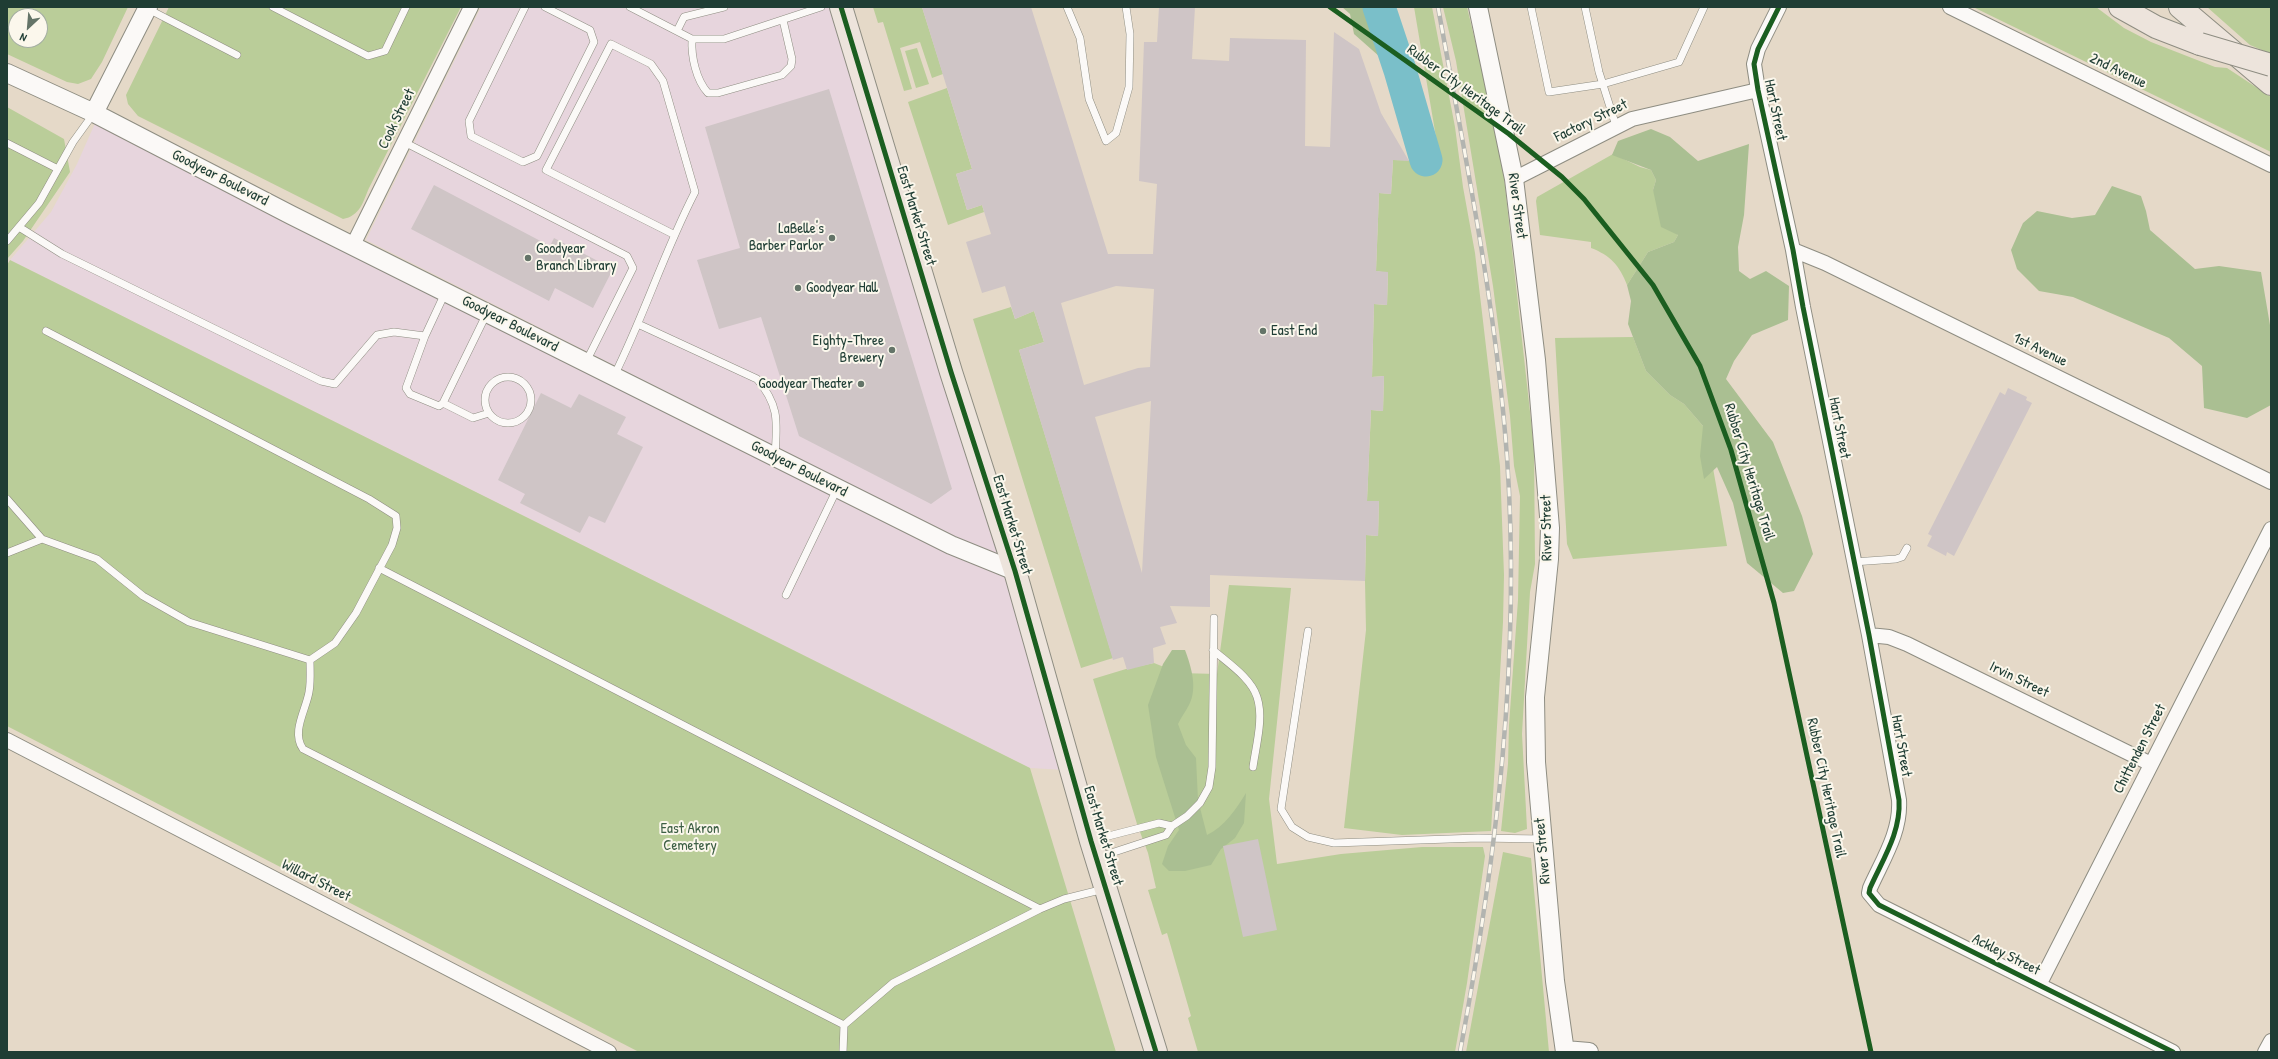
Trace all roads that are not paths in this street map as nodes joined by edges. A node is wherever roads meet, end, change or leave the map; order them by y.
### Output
1 (273, 7) edge
2 (406, 7) edge
3 (471, 7) edge
4 (525, 7) edge
5 (545, 7) edge
6 (630, 7) edge
7 (724, 7) edge
8 (821, 7) edge
9 (841, 7) edge
10 (1067, 7) edge
11 (1126, 7) edge
12 (1478, 7) edge
13 (1531, 7) edge
14 (1585, 7) edge
15 (1704, 7) edge
16 (1779, 7) edge
17 (1950, 7) edge
18 (2120, 7) edge
19 (2180, 7) edge
20 (148, 8) edge
21 (782, 20) junction
22 (676, 31) junction
23 (692, 39) junction
24 (236, 55) dead end
25 (2271, 64) edge
26 (7, 73) edge
27 (1603, 84) junction
28 (2271, 84) edge
29 (1758, 90) junction
30 (94, 113) junction
31 (1616, 126) junction
32 (404, 142) junction
33 (7, 143) edge
34 (2271, 165) edge
35 (58, 169) junction
36 (1514, 179) junction
37 (20, 227) junction
38 (673, 234) junction
39 (7, 240) edge
40 (353, 246) junction
41 (1793, 250) junction
42 (446, 292) junction
43 (487, 313) junction
44 (638, 324) junction
45 (46, 331) dead end
46 (426, 336) junction
47 (585, 362) junction
48 (614, 376) junction
49 (443, 403) junction
50 (489, 413) junction
51 (775, 457) junction
52 (2271, 482) edge
53 (838, 488) junction
54 (7, 499) edge
55 (2271, 529) edge
56 (42, 539) junction
57 (1907, 548) dead end
58 (7, 553) edge
59 (1853, 562) junction
60 (379, 568) junction
61 (1014, 571) junction
62 (786, 595) dead end
63 (1214, 618) dead end
64 (1308, 631) dead end
65 (1869, 635) junction
66 (1213, 650) junction
67 (310, 660) junction
68 (7, 740) edge
69 (2151, 764) junction
70 (1253, 767) dead end
71 (1172, 826) junction
72 (1542, 839) junction
73 (1094, 849) junction
74 (1885, 856) joint
75 (1106, 889) junction
76 (1040, 909) junction
77 (2039, 985) junction
78 (844, 1025) junction
79 (2271, 1041) edge
80 (1565, 1051) edge
81 (609, 1052) edge
82 (843, 1052) edge
83 (1156, 1052) edge
84 (1589, 1052) edge
85 (2173, 1052) edge
86 (2265, 1052) edge

1 - 2 lane
3 - 32 street, Cook Street
4 - 5 lane
6 - 22 lane
7 - 22 lane
8 - 21 lane
9 - 61 main road, East Market Street
10 - 11 lane
12 - 36 street, River Street
13 - 27 lane
14 - 27 lane
15 - 27 lane
16 - 29 street, Hart Street
17 - 34 street, 2nd Avenue
18 - 25 main road, bridge
19 - 28 main road
20 - 24 lane
20 - 30 street
21 - 23 lane
21 - 23 lane
22 - 23 lane
26 - 30 street, Goodyear Boulevard
27 - 31 lane
29 - 31 street, Factory Street
29 - 41 street, Hart Street
30 - 35 lane
30 - 40 street, Goodyear Boulevard
31 - 36 street, Factory Street
32 - 40 street, Cook Street
32 - 47 lane
33 - 35 lane
35 - 37 lane
36 - 72 street, River Street
37 - 39 lane
37 - 46 lane
38 - 38 lane
38 - 44 lane
40 - 42 street, Goodyear Boulevard
41 - 52 street, 1st Avenue
41 - 59 street, Hart Street
42 - 43 street, Goodyear Boulevard
42 - 46 lane
43 - 47 street, Goodyear Boulevard
43 - 49 lane
44 - 48 lane
44 - 51 lane
45 - 60 lane
46 - 49 lane
47 - 48 street, Goodyear Boulevard
48 - 51 street, Goodyear Boulevard
49 - 50 lane
50 - 50 lane
51 - 53 street, Goodyear Boulevard
53 - 61 street, Goodyear Boulevard
53 - 62 lane
54 - 56 lane
55 - 69 street, Chittenden Street
56 - 58 lane
56 - 67 lane
57 - 59 lane
59 - 65 street, Hart Street
60 - 67 lane
60 - 76 lane
61 - 73 main road, East Market Street
63 - 66 lane
64 - 72 lane
65 - 69 street, Irvin Street
65 - 74 street, Hart Street
66 - 70 lane
66 - 71 lane
67 - 78 lane
68 - 81 street, Willard Street
69 - 77 street, Chittenden Street
71 - 73 lane
71 - 73 lane
72 - 80 street, River Street
73 - 75 main road, East Market Street
74 - 77 street, Ackley Street
75 - 76 lane
75 - 83 main road, East Market Street
76 - 78 lane
77 - 85 street, Ackley Street
78 - 82 lane
79 - 86 street
80 - 84 street

